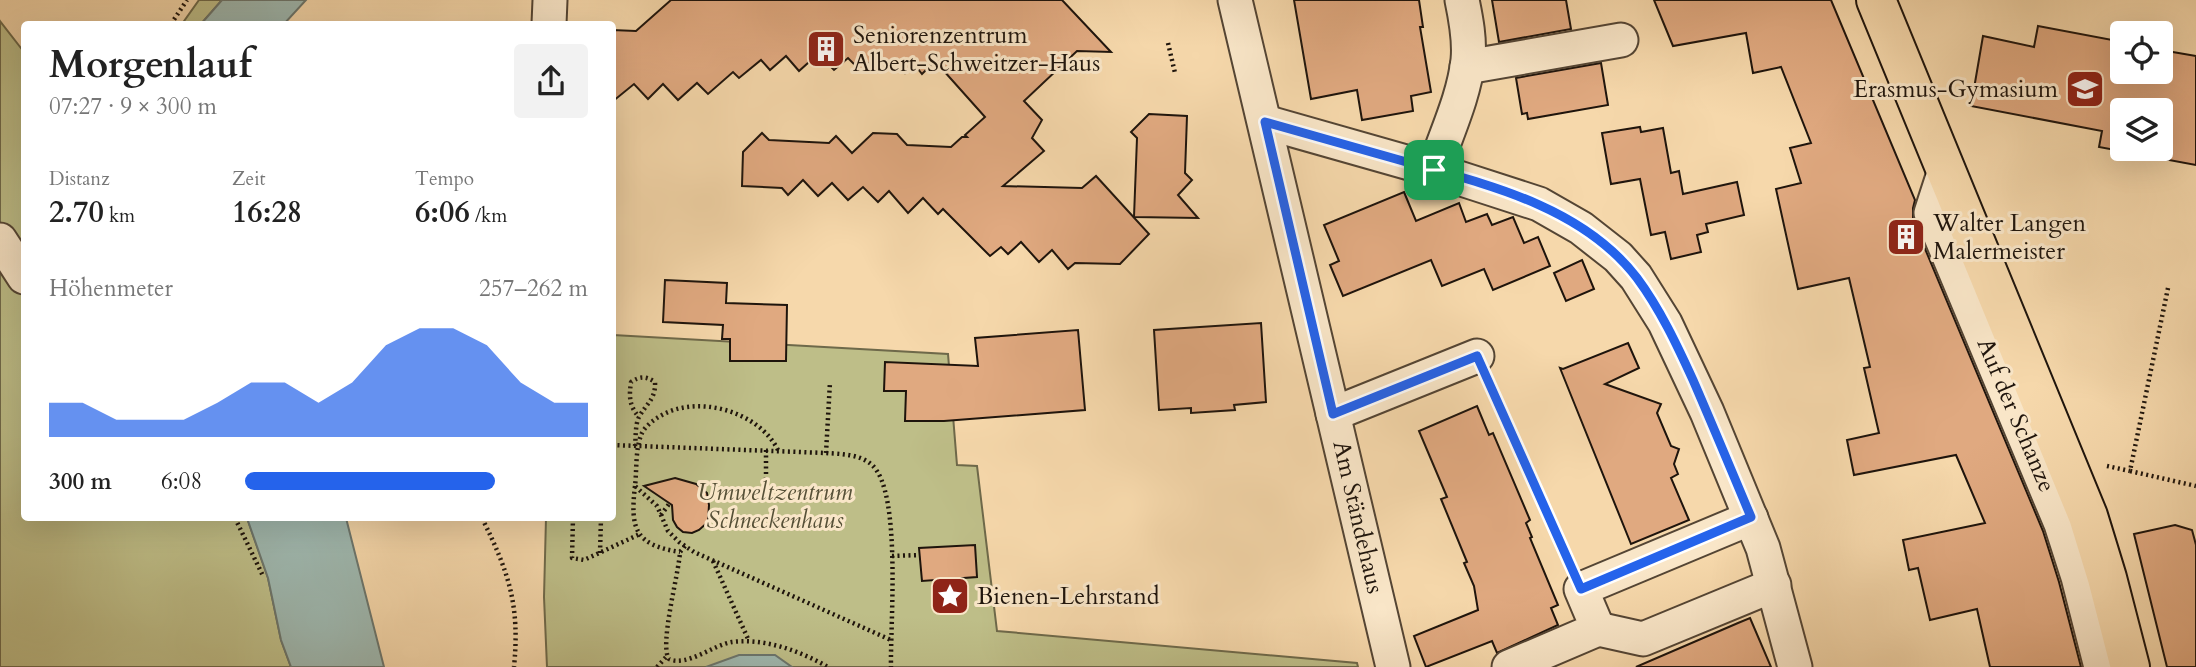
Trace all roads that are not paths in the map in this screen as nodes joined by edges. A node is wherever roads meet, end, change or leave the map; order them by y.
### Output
1 (550, 0) edge
2 (1236, 0) edge
3 (1462, 0) edge
4 (1876, 0) edge
5 (548, 21) edge
6 (1621, 40) dead end
7 (1467, 67) junction
8 (1265, 122) junction
9 (1946, 167) junction
10 (1434, 170) junction
11 (0, 240) edge
12 (21, 272) edge
13 (1477, 356) road end
14 (1333, 414) junction
15 (1751, 517) junction
16 (1773, 585) junction
17 (1598, 629) junction
18 (1393, 667) edge
19 (1509, 667) edge
20 (1795, 667) edge
21 (2101, 667) edge
22 (2130, 667) edge

1 - 5 street
2 - 8 street, Am Ständehaus
3 - 7 street
4 - 9 main road, Auf der Schanze
6 - 7 street
7 - 10 street
8 - 10 street
8 - 14 street, Am Ständehaus
9 - 21 street, Auf der Schanze
9 - 22 main road, Auf der Schanze
10 - 15 street
11 - 12 street
13 - 14 street
14 - 18 street, Am Ständehaus
15 - 16 street
15 - 17 street
16 - 17 street
16 - 20 street
17 - 19 street

